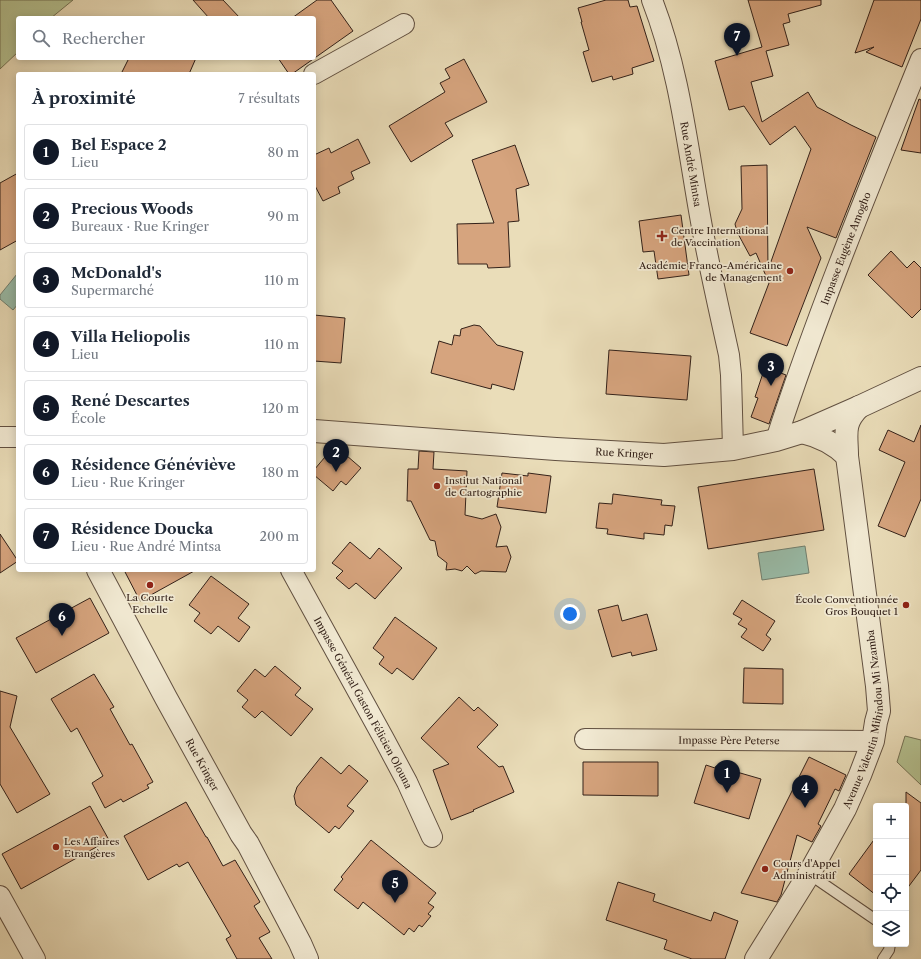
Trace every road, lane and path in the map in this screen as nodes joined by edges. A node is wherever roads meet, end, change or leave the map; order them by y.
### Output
1 (652, 0) edge
2 (404, 24) dead end
3 (921, 58) edge
4 (316, 73) edge
5 (921, 378) edge
6 (859, 407) junction
7 (316, 431) edge
8 (802, 432) junction
9 (0, 437) edge
10 (16, 437) edge
11 (776, 440) junction
12 (733, 449) junction
13 (847, 456) junction
14 (99, 572) edge
15 (292, 572) edge
16 (585, 739) dead end
17 (873, 741) junction
18 (432, 837) dead end
19 (809, 874) junction
20 (0, 896) edge
21 (873, 918) edge
22 (890, 947) edge
23 (35, 959) edge
24 (307, 959) edge
25 (756, 959) edge
26 (883, 959) edge

1 - 12 street, Rue André Mintsa
2 - 4 street
3 - 11 street, Impasse Eugène Amogho
5 - 6 street, Rue Kringer
6 - 8 street, Rue Kringer
6 - 13 street, Avenue Valentin Mihindou Mi Nzamba
7 - 12 street, Rue Kringer
8 - 11 street, Rue Kringer
8 - 13 street
9 - 10 street
11 - 12 street, Rue Kringer
13 - 17 street, Avenue Valentin Mihindou Mi Nzamba
14 - 24 street, Rue Kringer
15 - 18 street, Impasse Général Gaston Félicien Olouna
16 - 17 street, Impasse Père Peterse
17 - 19 street, Avenue Valentin Mihindou Mi Nzamba
19 - 21 lane
19 - 25 street, Avenue Valentin Mihindou Mi Nzamba
20 - 23 street
22 - 26 lane

